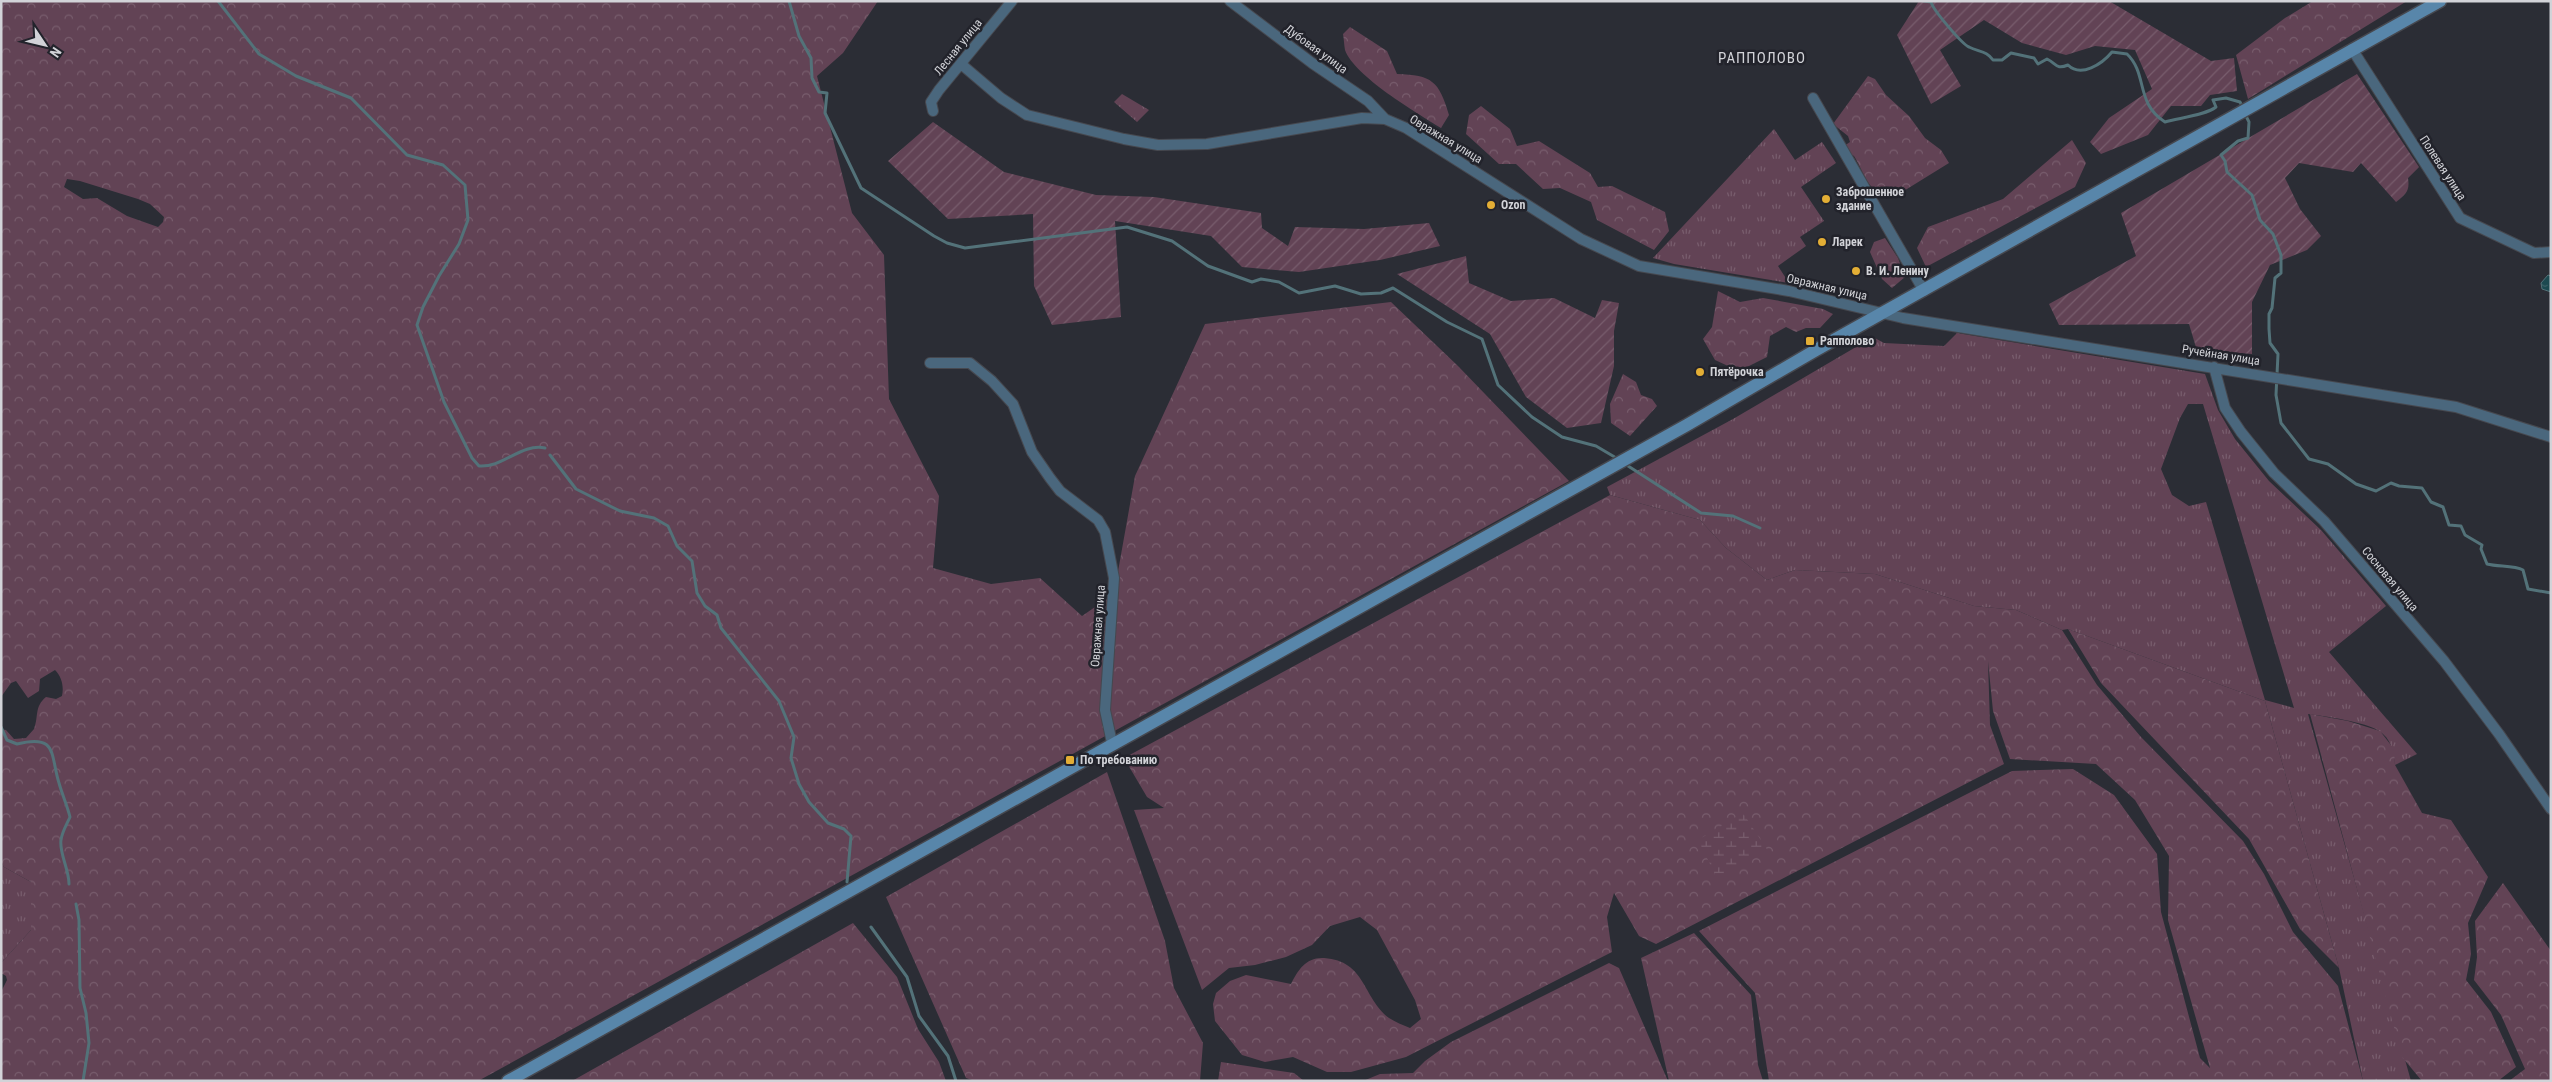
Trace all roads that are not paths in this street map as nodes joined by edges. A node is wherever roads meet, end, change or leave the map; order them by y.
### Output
1 (1012, 1) edge
2 (1230, 1) edge
3 (2440, 1) edge
4 (2352, 49) junction
5 (961, 64) junction
6 (1813, 98) dead end
7 (933, 111) dead end
8 (1385, 119) junction
9 (2551, 252) edge
10 (1924, 291) junction
11 (1883, 313) junction
12 (930, 363) dead end
13 (2214, 367) junction
14 (2551, 436) edge
15 (1112, 743) junction
16 (2551, 809) edge
17 (508, 1081) edge

1 - 5 street, Лесная улица
2 - 8 street, Дубовая улица
3 - 4 main road
4 - 9 street, Полевая улица
4 - 10 main road
5 - 7 street, Лесная улица
5 - 8 street, Овражная улица
6 - 10 street
8 - 11 street, Овражная улица
10 - 11 main road
11 - 13 street, Ручейная улица
11 - 15 main road
12 - 15 street, Овражная улица
13 - 14 street, Ручейная улица
13 - 16 street, Сосновая улица
15 - 17 main road

